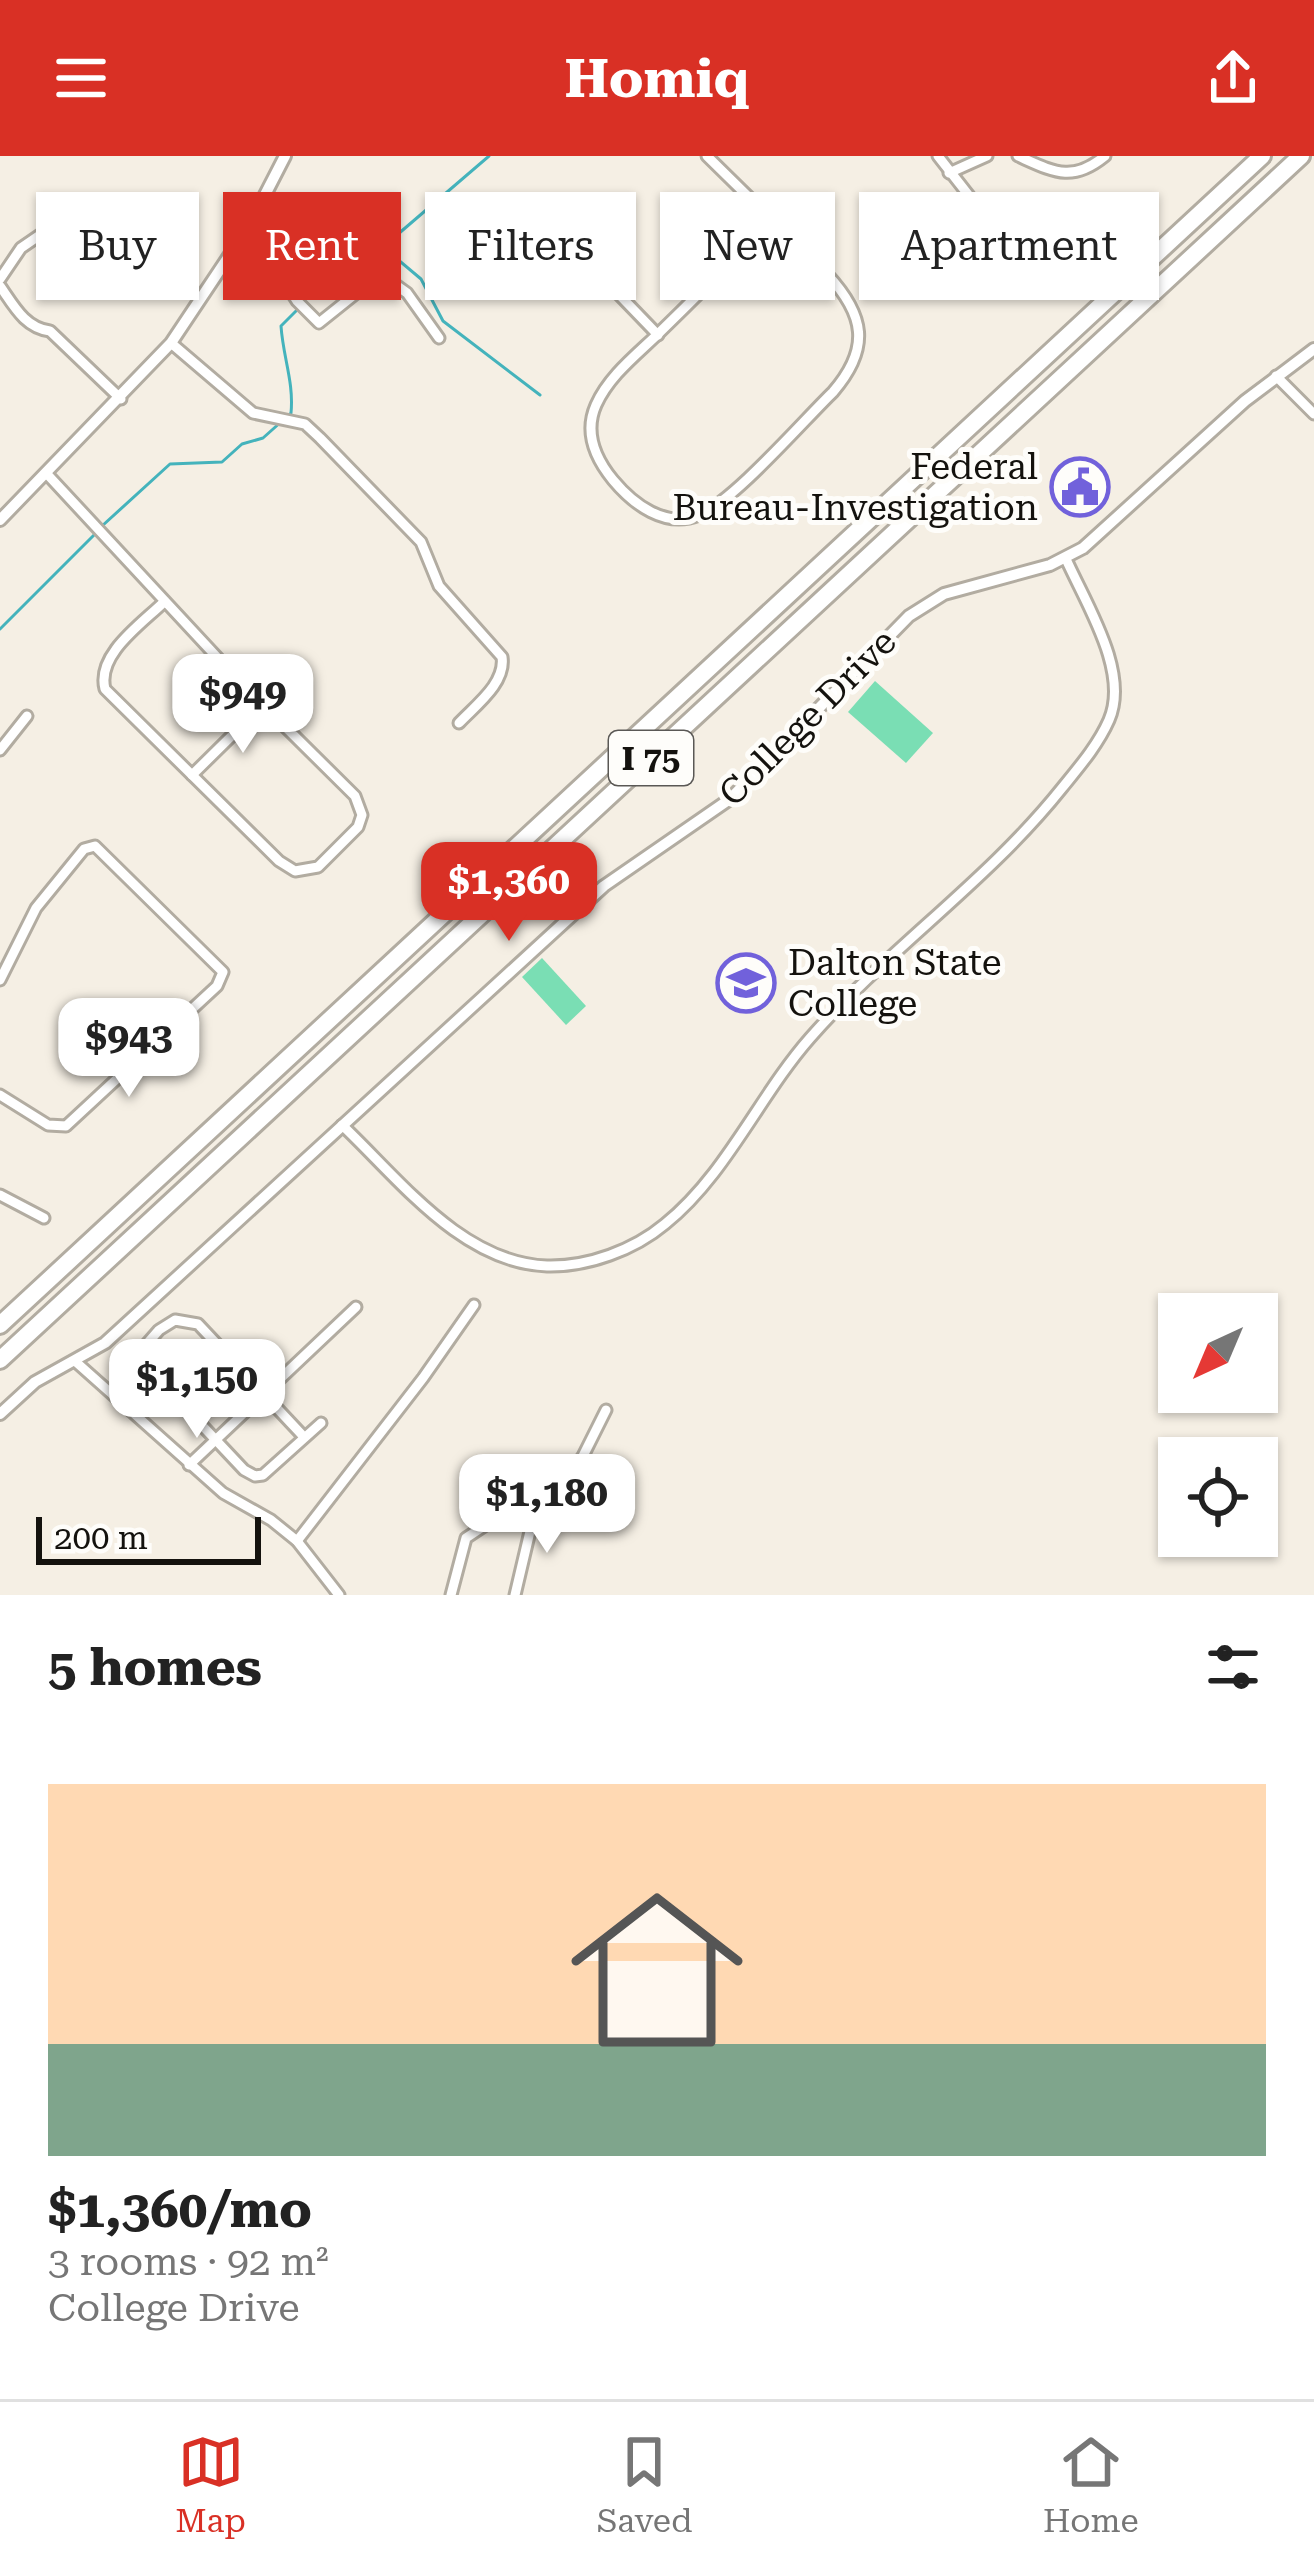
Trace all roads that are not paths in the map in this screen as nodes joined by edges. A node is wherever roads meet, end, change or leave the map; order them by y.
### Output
1 (285, 156) edge
2 (707, 156) edge
3 (938, 156) edge
4 (987, 156) edge
5 (1018, 156) edge
6 (1106, 156) edge
7 (1262, 156) edge
8 (1301, 156) edge
9 (949, 173) junction
10 (266, 192) edge
11 (744, 192) edge
12 (965, 192) edge
13 (36, 238) edge
14 (223, 265) edge
15 (0, 283) edge
16 (835, 283) edge
17 (401, 289) edge
18 (296, 300) edge
19 (348, 300) edge
20 (624, 300) edge
21 (692, 300) edge
22 (658, 335) junction
23 (439, 338) dead end
24 (171, 344) junction
25 (1314, 349) edge
26 (1276, 376) junction
27 (121, 399) junction
28 (1314, 414) edge
29 (47, 474) junction
30 (0, 520) edge
31 (1066, 559) junction
32 (165, 601) junction
33 (262, 705) junction
34 (27, 716) dead end
35 (459, 723) dead end
36 (0, 750) edge
37 (192, 775) junction
38 (0, 980) edge
39 (0, 1094) edge
40 (342, 1125) junction
41 (0, 1195) edge
42 (44, 1218) dead end
43 (474, 1305) dead end
44 (356, 1307) dead end
45 (140, 1311) junction
46 (0, 1325) edge
47 (166, 1325) junction
48 (151, 1337) junction
49 (0, 1360) edge
50 (76, 1362) junction
51 (264, 1394) junction
52 (606, 1410) dead end
53 (0, 1414) edge
54 (321, 1423) dead end
55 (304, 1437) junction
56 (215, 1440) junction
57 (190, 1465) junction
58 (536, 1506) junction
59 (297, 1541) junction
60 (340, 1595) edge
61 (451, 1595) edge
62 (515, 1595) edge

1 - 10 street
2 - 11 street
3 - 9 street
4 - 9 street
5 - 6 street
7 - 46 highway, I 75
8 - 49 highway, I 75
9 - 12 street
13 - 15 street
14 - 24 street
15 - 27 street
16 - 22 street
17 - 23 street
18 - 19 street
20 - 22 street
21 - 22 street
24 - 27 street
24 - 35 street
25 - 26 street, College Drive
26 - 28 street
26 - 31 street, College Drive
27 - 29 street
29 - 30 street
29 - 32 street
31 - 40 street, College Drive
31 - 40 street
32 - 33 street
32 - 37 street
33 - 37 street
33 - 37 street
34 - 36 street
38 - 39 street
40 - 45 street, College Drive
41 - 42 street
43 - 59 street
44 - 51 street
45 - 47 street
45 - 48 street
45 - 50 street, College Drive
47 - 48 street
47 - 51 street
48 - 56 street
50 - 53 street, College Drive
50 - 57 street
51 - 55 street
51 - 56 street
52 - 58 street
54 - 55 street
55 - 56 street
56 - 57 street
57 - 59 street
58 - 61 street
58 - 62 street
59 - 60 street

